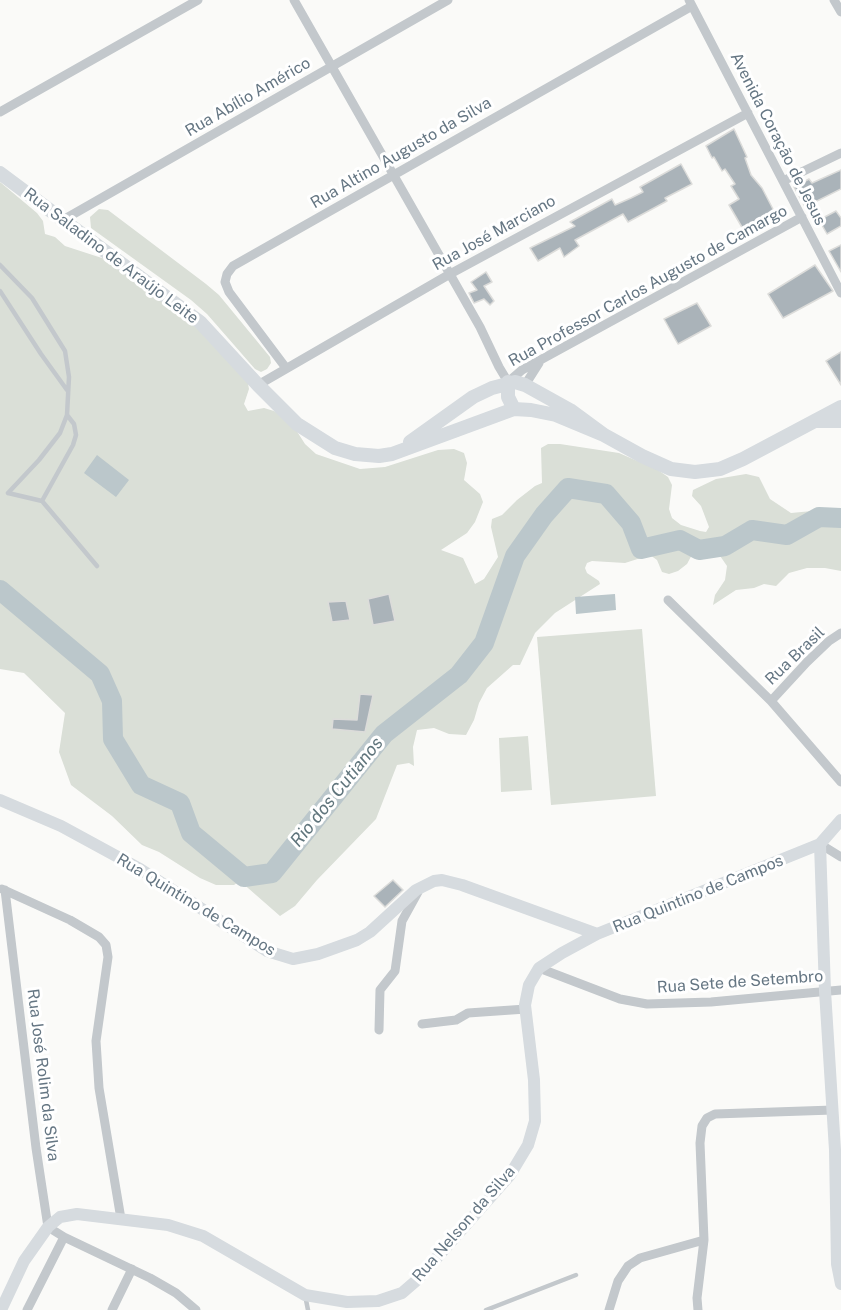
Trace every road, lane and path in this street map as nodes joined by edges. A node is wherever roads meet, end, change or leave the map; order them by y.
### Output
1 (198, 0) edge
2 (294, 0) edge
3 (448, 0) edge
4 (834, 0) edge
5 (690, 3) edge
6 (841, 12) edge
7 (332, 66) junction
8 (0, 112) edge
9 (748, 113) junction
10 (841, 153) edge
11 (0, 172) edge
12 (392, 175) junction
13 (783, 181) junction
14 (802, 217) junction
15 (63, 220) junction
16 (0, 265) edge
17 (450, 274) junction
18 (0, 291) edge
19 (841, 293) edge
20 (540, 361) junction
21 (286, 368) junction
22 (508, 382) junction
23 (258, 385) junction
24 (525, 385) junction
25 (68, 391) junction
26 (841, 408) edge
27 (518, 409) junction
28 (67, 415) junction
29 (816, 421) junction
30 (841, 421) edge
31 (604, 435) junction
32 (392, 454) junction
33 (42, 501) junction
34 (97, 566) dead end
35 (668, 600) dead end
36 (841, 633) edge
37 (771, 701) junction
38 (841, 782) edge
39 (0, 800) edge
40 (841, 820) edge
41 (820, 844) junction
42 (841, 857) edge
43 (423, 885) junction
44 (3, 889) edge
45 (597, 934) junction
46 (539, 968) junction
47 (841, 990) edge
48 (825, 991) junction
49 (526, 1009) junction
50 (422, 1024) dead end
51 (379, 1030) dead end
52 (833, 1110) junction
53 (838, 1150) edge
54 (121, 1219) junction
55 (48, 1227) junction
56 (64, 1237) junction
57 (704, 1240) junction
58 (132, 1269) junction
59 (576, 1275) dead end
60 (841, 1284) edge
61 (305, 1295) junction
62 (1, 1310) edge
63 (27, 1310) edge
64 (112, 1310) edge
65 (196, 1310) edge
66 (308, 1310) edge
67 (486, 1310) edge
68 (609, 1310) edge
69 (698, 1310) edge

1 - 8 street
2 - 7 street
3 - 7 street, Rua Abílio Américo
4 - 6 street
5 - 9 street, Avenida Coração de Jesus
5 - 12 street, Rua Altino Augusto da Silva
7 - 12 street
7 - 15 street, Rua Abílio Américo
9 - 13 street, Avenida Coração de Jesus
9 - 17 street, Rua José Marciano
10 - 13 street
11 - 15 main road, Rua Saladino de Araújo Leite
12 - 17 street
12 - 21 street, Rua Altino Augusto da Silva
13 - 14 street, Avenida Coração de Jesus
14 - 19 street, Avenida Coração de Jesus
14 - 20 street, Rua Professor Carlos Augusto de Camargo
15 - 23 main road, Rua Saladino de Araújo Leite
16 - 25 lane
17 - 21 street, Rua José Marciano
17 - 22 street
18 - 25 lane
20 - 22 street, Rua Professor Carlos Augusto de Camargo
20 - 24 street
21 - 23 street, Rua José Marciano
22 - 24 main road
22 - 27 main road
22 - 32 main road
23 - 32 main road, Rua Saladino de Araújo Leite
24 - 27 main road
24 - 31 main road
25 - 28 lane
26 - 29 main road
27 - 31 main road
27 - 32 main road, Rua Saladino de Araújo Leite
28 - 33 lane
28 - 33 lane
29 - 30 main road
29 - 31 main road
33 - 34 lane
35 - 37 street
36 - 37 street, Rua Brasil
37 - 38 street
39 - 43 street, Rua Quintino de Campos
40 - 41 street
41 - 42 street
41 - 45 street, Rua Quintino de Campos
41 - 48 street
43 - 45 street, Rua Quintino de Campos
43 - 51 street
44 - 54 street
44 - 55 street, Rua José Rolim da Silva
45 - 46 street
46 - 48 street, Rua Sete de Setembro
46 - 49 street, Rua Nelson da Silva
47 - 48 street, Rua Sete de Setembro
48 - 52 street
49 - 50 street
49 - 61 street, Rua Nelson da Silva
52 - 53 street
52 - 57 street
53 - 60 street
54 - 55 street, Rua Nelson da Silva
54 - 61 street, Rua Nelson da Silva
55 - 56 street
55 - 62 street, Rua Nelson da Silva
56 - 58 street
56 - 63 street
57 - 68 street
57 - 69 street
58 - 64 street
58 - 65 street
59 - 67 lane
61 - 66 lane

